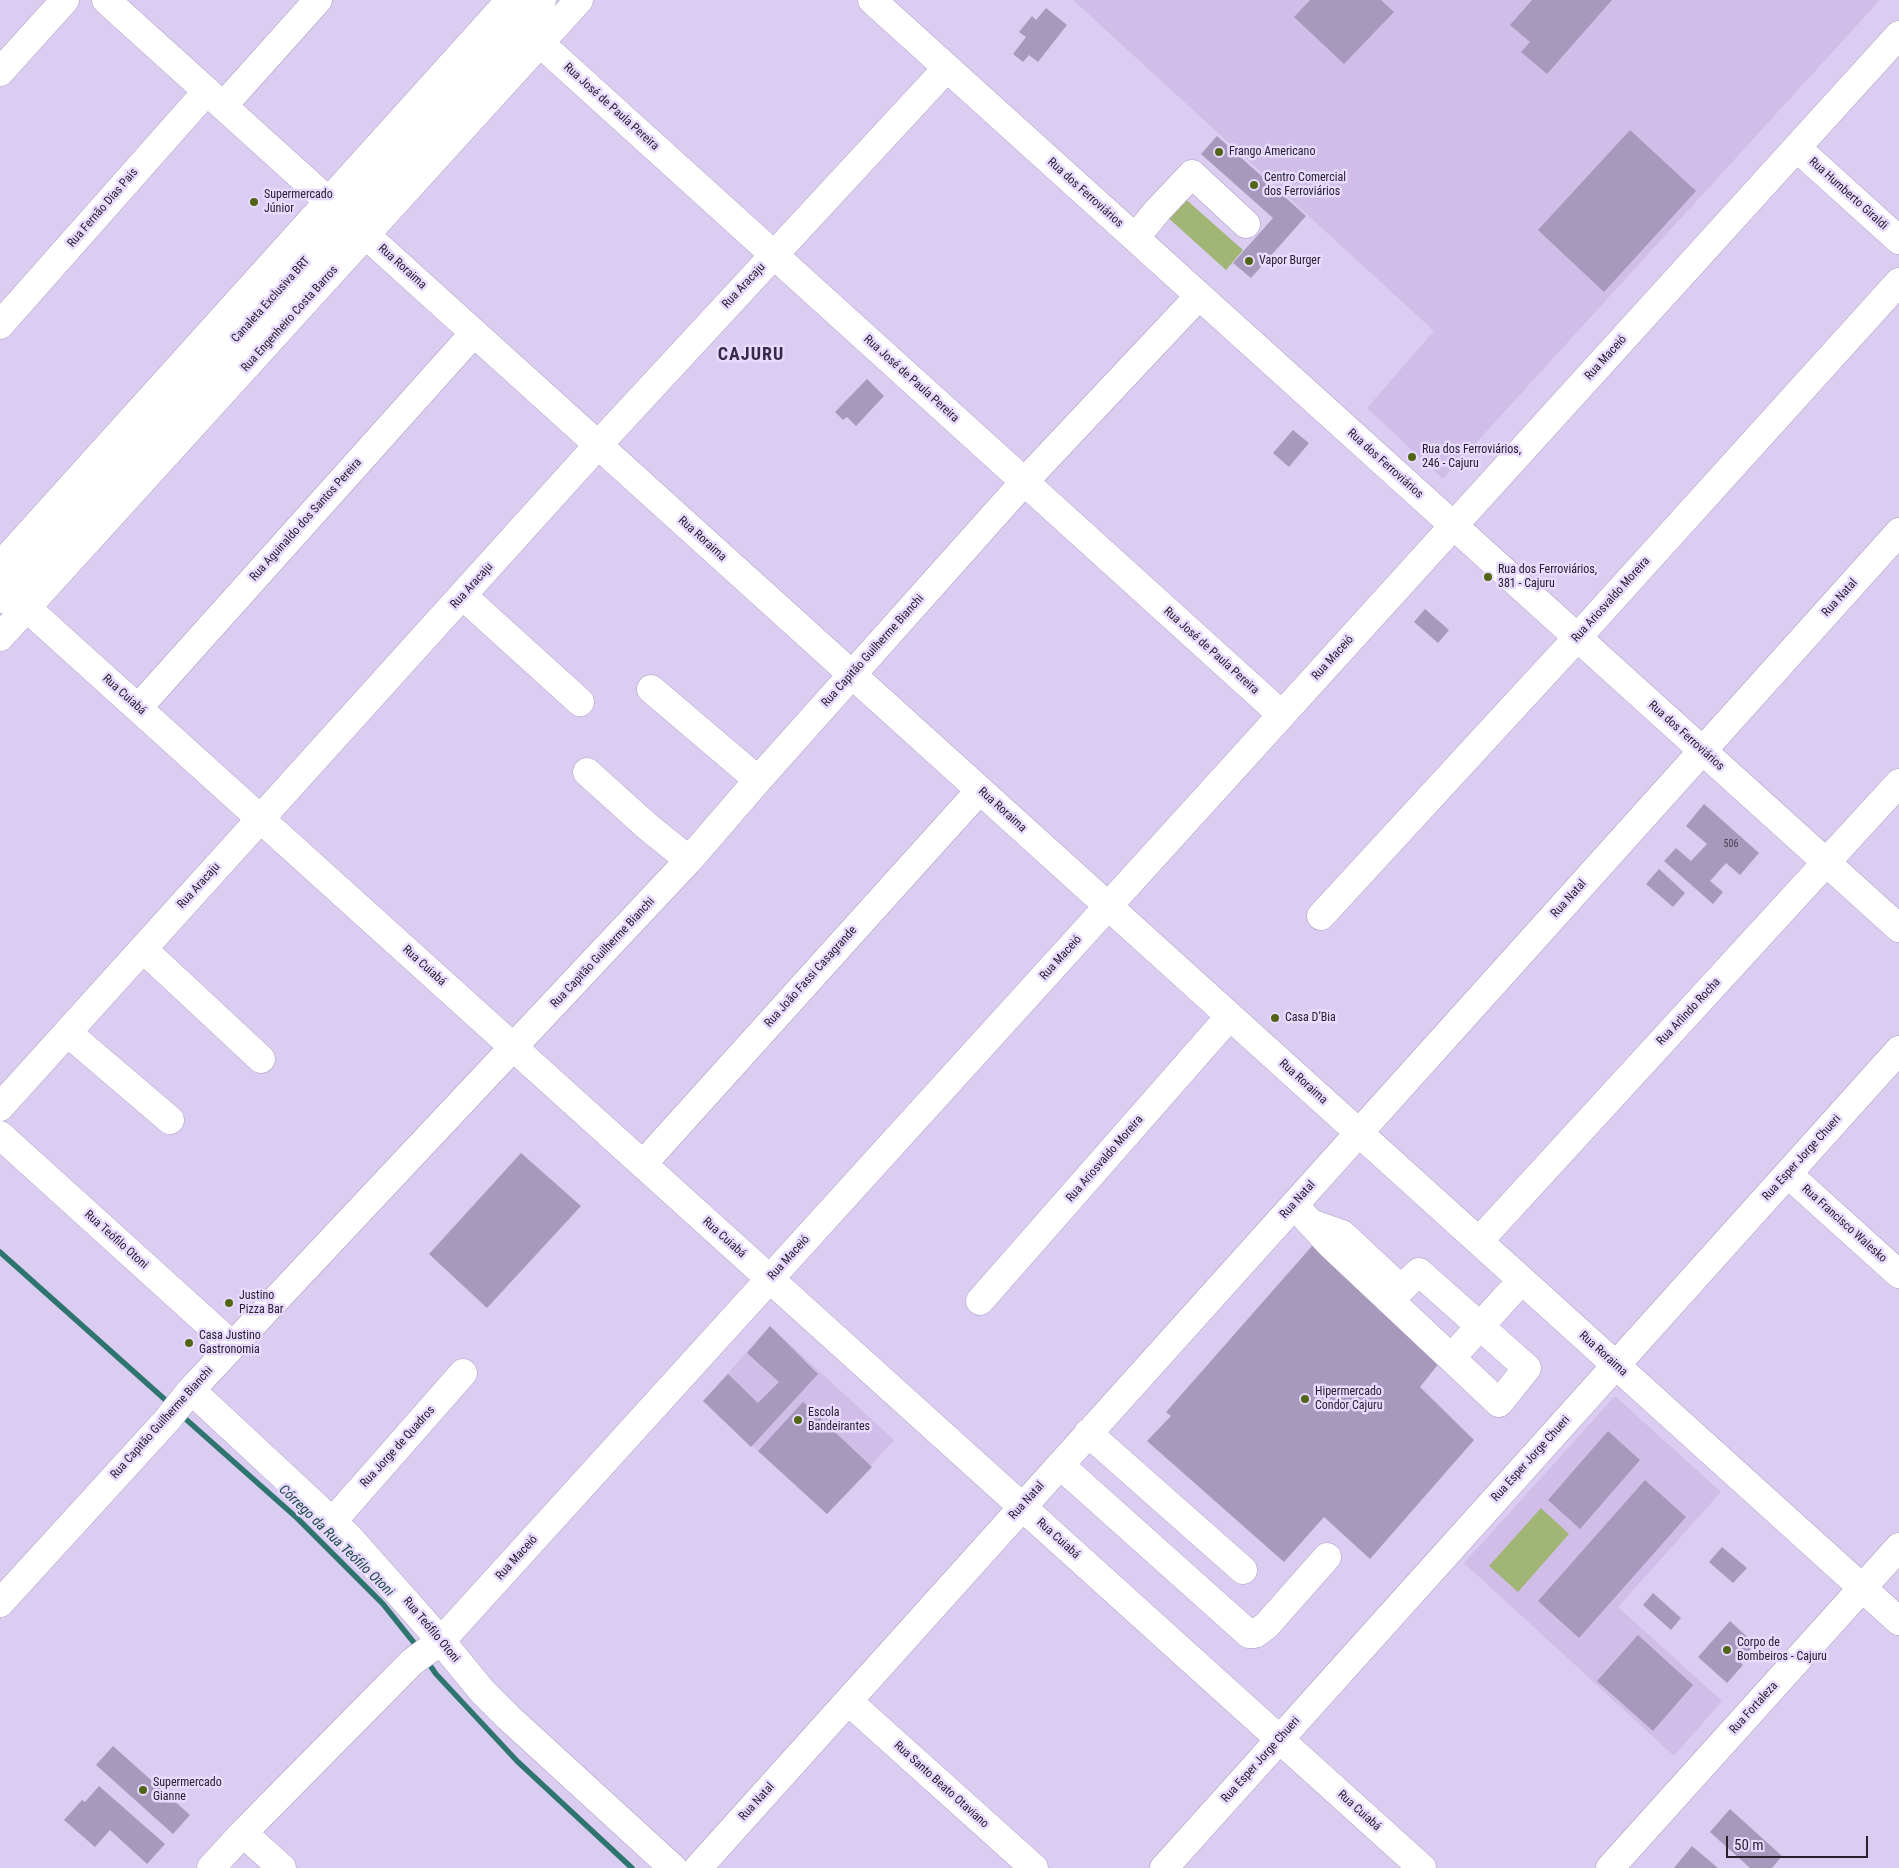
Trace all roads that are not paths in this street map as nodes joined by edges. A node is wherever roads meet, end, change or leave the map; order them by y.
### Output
1 (65, 0) edge
2 (318, 0) edge
3 (510, 0) edge
4 (542, 0) edge
5 (579, 0) edge
6 (872, 0) edge
7 (116, 3) edge
8 (1899, 35) edge
9 (540, 43) junction
10 (947, 68) junction
11 (0, 72) edge
12 (215, 99) junction
13 (1797, 148) junction
14 (338, 210) junction
15 (1246, 224) dead end
16 (366, 235) junction
17 (1135, 238) junction
18 (1899, 240) edge
19 (773, 254) junction
20 (1899, 282) edge
21 (1199, 296) junction
22 (0, 325) edge
23 (474, 333) junction
24 (598, 445) junction
25 (1024, 482) junction
26 (1454, 526) junction
27 (1899, 532) edge
28 (0, 566) edge
29 (463, 596) junction
30 (0, 600) edge
31 (27, 608) junction
32 (0, 637) edge
33 (1577, 638) junction
34 (852, 674) junction
35 (651, 689) dead end
36 (580, 702) dead end
37 (138, 708) junction
38 (1282, 715) junction
39 (1703, 751) junction
40 (587, 772) dead end
41 (758, 780) junction
42 (1899, 783) edge
43 (980, 790) junction
44 (260, 818) junction
45 (689, 860) junction
46 (1826, 862) junction
47 (1108, 906) junction
48 (1321, 916) dead end
49 (1899, 928) edge
50 (143, 949) junction
51 (1230, 1016) junction
52 (68, 1033) junction
53 (514, 1048) junction
54 (1899, 1050) edge
55 (261, 1059) dead end
56 (0, 1107) edge
57 (170, 1120) dead end
58 (1359, 1133) junction
59 (0, 1135) edge
60 (643, 1164) junction
61 (1788, 1174) junction
62 (1294, 1205) junction
63 (1313, 1224) junction
64 (1479, 1241) junction
65 (1899, 1274) edge
66 (770, 1279) junction
67 (1522, 1280) junction
68 (980, 1301) dead end
69 (1479, 1326) junction
70 (232, 1345) junction
71 (1451, 1358) junction
72 (1616, 1365) junction
73 (463, 1374) dead end
74 (180, 1403) junction
75 (1088, 1433) junction
76 (1060, 1465) junction
77 (1022, 1507) junction
78 (333, 1521) junction
79 (1899, 1547) edge
80 (1327, 1557) dead end
81 (1243, 1570) dead end
82 (1862, 1588) junction
83 (0, 1603) edge
84 (1899, 1621) edge
85 (441, 1641) junction
86 (848, 1701) junction
87 (1280, 1739) junction
88 (243, 1833) junction
89 (211, 1868) edge
90 (282, 1868) edge
91 (673, 1868) edge
92 (698, 1868) edge
93 (1034, 1868) edge
94 (1164, 1868) edge
95 (1422, 1868) edge
96 (1610, 1868) edge

1 - 11 street
2 - 12 street, Rua Fernão Dias Pais
3 - 14 street
4 - 14 street, Canaleta Exclusiva BRT
5 - 9 street, Rua Engenheiro Costa Barros
6 - 10 street, Rua dos Ferroviários
7 - 12 street, Rua Roraima
8 - 13 street, Rua Maceió
9 - 16 street, Rua Engenheiro Costa Barros
9 - 19 street, Rua José de Paula Pereira
10 - 17 street, Rua dos Ferroviários
10 - 19 street, Rua Aracaju
12 - 14 street, Rua Roraima
12 - 22 street, Rua Fernão Dias Pais
13 - 18 street, Rua Humberto Giraldi
13 - 26 street, Rua Maceió
14 - 16 street, Rua Roraima
14 - 28 street
14 - 30 street, Canaleta Exclusiva BRT
15 - 17 street
16 - 23 street, Rua Roraima
16 - 31 street, Rua Engenheiro Costa Barros
17 - 21 street, Rua dos Ferroviários
19 - 24 street, Rua Aracaju
19 - 25 street, Rua José de Paula Pereira
20 - 33 street, Rua Ariosvaldo Moreira
21 - 25 street, Rua Capitão Guilherme Bianchi
21 - 26 street, Rua dos Ferroviários
23 - 24 street, Rua Roraima
23 - 37 street, Rua Aguinaldo dos Santos Pereira
24 - 29 street, Rua Aracaju
24 - 34 street, Rua Roraima
25 - 34 street, Rua Capitão Guilherme Bianchi
25 - 38 street, Rua José de Paula Pereira
26 - 33 street, Rua dos Ferroviários
26 - 38 street, Rua Maceió
27 - 39 street, Rua Natal
29 - 36 street
29 - 44 street, Rua Aracaju
31 - 32 street, Rua Engenheiro Costa Barros
31 - 37 street, Rua Cuiabá
33 - 39 street, Rua dos Ferroviários
33 - 48 street, Rua Ariosvaldo Moreira
34 - 41 street, Rua Capitão Guilherme Bianchi
34 - 43 street, Rua Roraima
35 - 41 street
37 - 44 street, Rua Cuiabá
38 - 47 street, Rua Maceió
39 - 46 street, Rua dos Ferroviários
39 - 58 street, Rua Natal
40 - 45 street
41 - 45 street, Rua Capitão Guilherme Bianchi
42 - 46 street, Rua Arlindo Rocha
43 - 47 street, Rua Roraima
43 - 60 street, Rua João Fassi Casagrande
44 - 50 street, Rua Aracaju
44 - 53 street, Rua Cuiabá
45 - 53 street, Rua Capitão Guilherme Bianchi
46 - 49 street, Rua dos Ferroviários
46 - 64 street, Rua Arlindo Rocha
47 - 51 street, Rua Roraima
47 - 66 street, Rua Maceió
50 - 52 street, Rua Aracaju
50 - 55 street
51 - 58 street, Rua Roraima
51 - 68 street, Rua Ariosvaldo Moreira
52 - 56 street, Rua Aracaju
52 - 57 street
53 - 60 street, Rua Cuiabá
53 - 70 street, Rua Capitão Guilherme Bianchi
54 - 61 street, Rua Esper Jorge Chueri
58 - 62 street, Rua Natal
58 - 64 street, Rua Roraima
59 - 70 street, Rua Teófilo Otoni
60 - 66 street, Rua Cuiabá
61 - 65 street, Rua Francisco Walesko
61 - 72 street, Rua Esper Jorge Chueri
62 - 63 street
62 - 75 street, Rua Natal
63 - 69 street
63 - 71 street
64 - 67 street, Rua Roraima
66 - 77 street, Rua Cuiabá
66 - 85 street, Rua Maceió
67 - 69 street
67 - 72 street, Rua Roraima
69 - 71 street
69 - 71 street
70 - 74 street, Rua Capitão Guilherme Bianchi
72 - 82 street, Rua Roraima
72 - 87 street, Rua Esper Jorge Chueri
73 - 78 street, Rua Jorge de Quadros
74 - 78 street, Rua Teófilo Otoni
74 - 83 street, Rua Capitão Guilherme Bianchi
75 - 76 street, Rua Natal
75 - 81 street
76 - 77 street, Rua Natal
76 - 80 street
77 - 86 street, Rua Natal
77 - 87 street, Rua Cuiabá
78 - 85 street, Rua Teófilo Otoni
79 - 82 street, Rua Fortaleza
82 - 84 street, Rua Roraima
82 - 96 street, Rua Fortaleza
85 - 88 street, Rua Maceió
85 - 91 street, Rua Teófilo Otoni
86 - 92 street, Rua Natal
86 - 93 street, Rua Santo Beato Otaviano
87 - 94 street, Rua Esper Jorge Chueri
87 - 95 street, Rua Cuiabá
88 - 89 street, Rua Maceió
88 - 90 street

